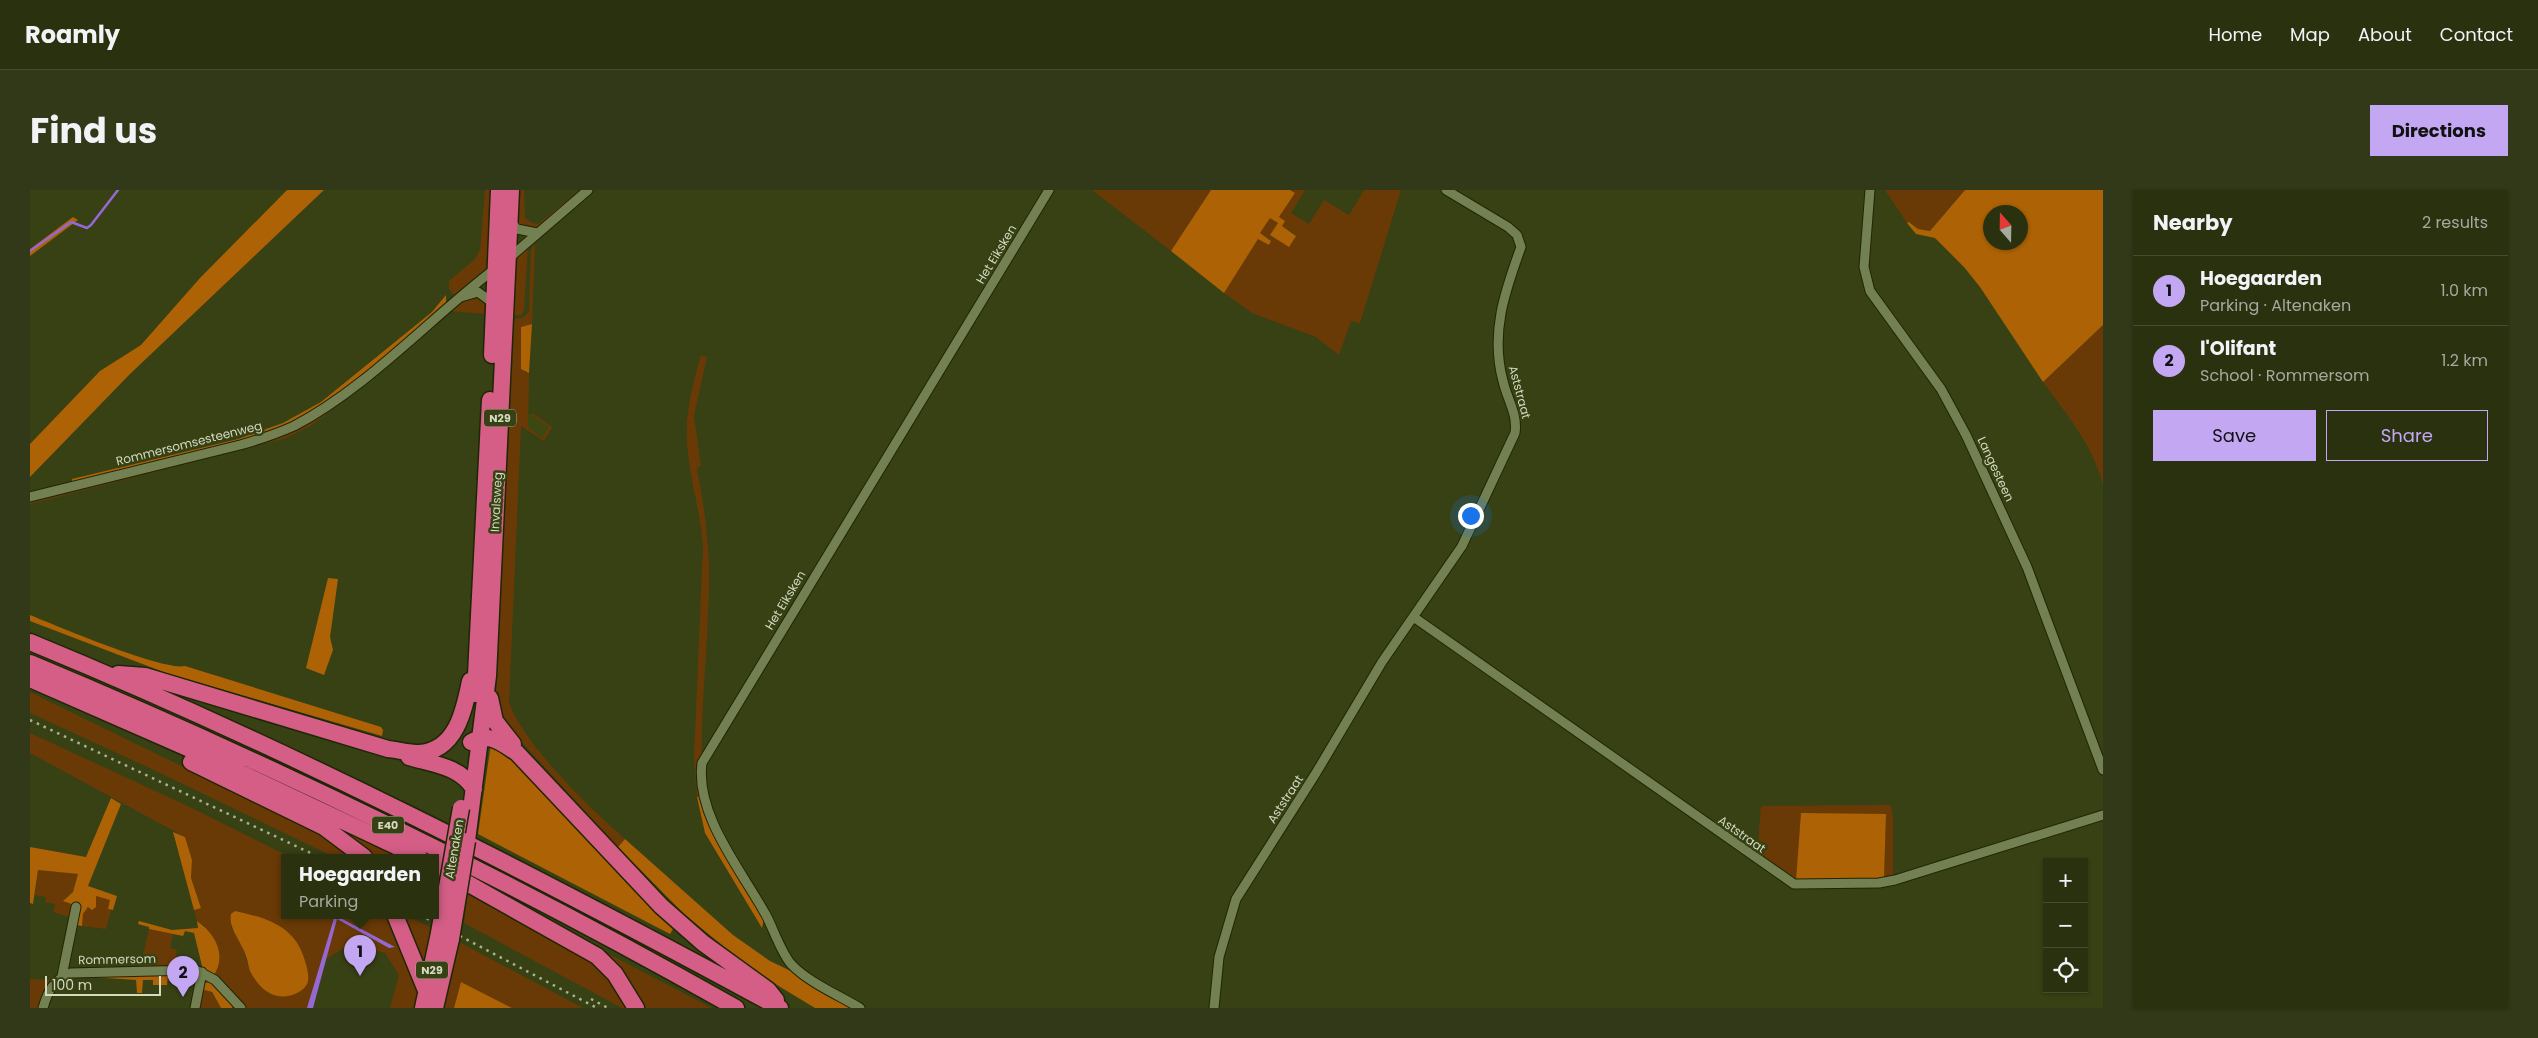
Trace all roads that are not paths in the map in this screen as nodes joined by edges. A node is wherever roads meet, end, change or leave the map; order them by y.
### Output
1 (499, 190) edge
2 (511, 190) edge
3 (588, 190) edge
4 (1050, 190) edge
5 (1446, 190) edge
6 (1870, 190) edge
7 (510, 221) junction
8 (537, 234) junction
9 (502, 264) junction
10 (461, 297) junction
11 (494, 304) junction
12 (30, 496) edge
13 (1415, 618) junction
14 (30, 642) edge
15 (475, 662) junction
16 (30, 663) edge
17 (104, 672) junction
18 (488, 676) junction
19 (30, 679) edge
20 (68, 697) junction
21 (475, 740) junction
22 (388, 749) junction
23 (517, 753) junction
24 (2103, 770) edge
25 (470, 783) junction
26 (466, 811) joint
27 (2103, 815) edge
28 (360, 854) edge
29 (413, 854) edge
30 (439, 868) edge
31 (76, 907) dead end
32 (396, 919) edge
33 (445, 936) junction
34 (202, 972) junction
35 (62, 976) junction
36 (425, 1001) edge
37 (43, 1008) edge
38 (194, 1008) edge
39 (241, 1008) edge
40 (435, 1008) edge
41 (636, 1008) edge
42 (736, 1008) edge
43 (781, 1008) edge
44 (860, 1008) edge
45 (1214, 1008) edge

1 - 9 highway, Invalsweg / N29
2 - 7 highway, Invalsweg / N29
3 - 8 street, Rommersomsesteenweg
4 - 44 street, Het Eiksken
5 - 13 street, Aststraat
6 - 24 street, Langesteen
7 - 8 street
7 - 9 highway, Invalsweg / N29
8 - 9 street, Rommersomsesteenweg
9 - 10 street, Rommersomsesteenweg
9 - 11 highway, Invalsweg / N29
9 - 18 highway, Invalsweg / N29
10 - 11 street
10 - 12 street, Rommersomsesteenweg
11 - 15 highway, Invalsweg / N29
13 - 27 street, Aststraat
13 - 45 street, Aststraat
14 - 17 highway, E40
15 - 21 highway, Invalsweg / N29
15 - 22 highway
16 - 42 highway, E40
17 - 22 highway
17 - 43 highway, E40
18 - 21 highway, Invalsweg / N29
18 - 23 highway
19 - 20 highway
20 - 28 highway
20 - 29 highway
21 - 23 highway
21 - 25 highway, Invalsweg / N29
22 - 25 highway
23 - 43 highway
25 - 26 highway, Invalsweg / N29
26 - 33 highway, Altenaken / N29, bridge
30 - 41 highway
31 - 35 street, Rommersom
32 - 36 highway
33 - 36 highway, Altenaken / N29
33 - 40 highway, Altenaken / N29
34 - 35 street, Rommersom
34 - 38 street
34 - 39 street
35 - 37 street, Rommersom

